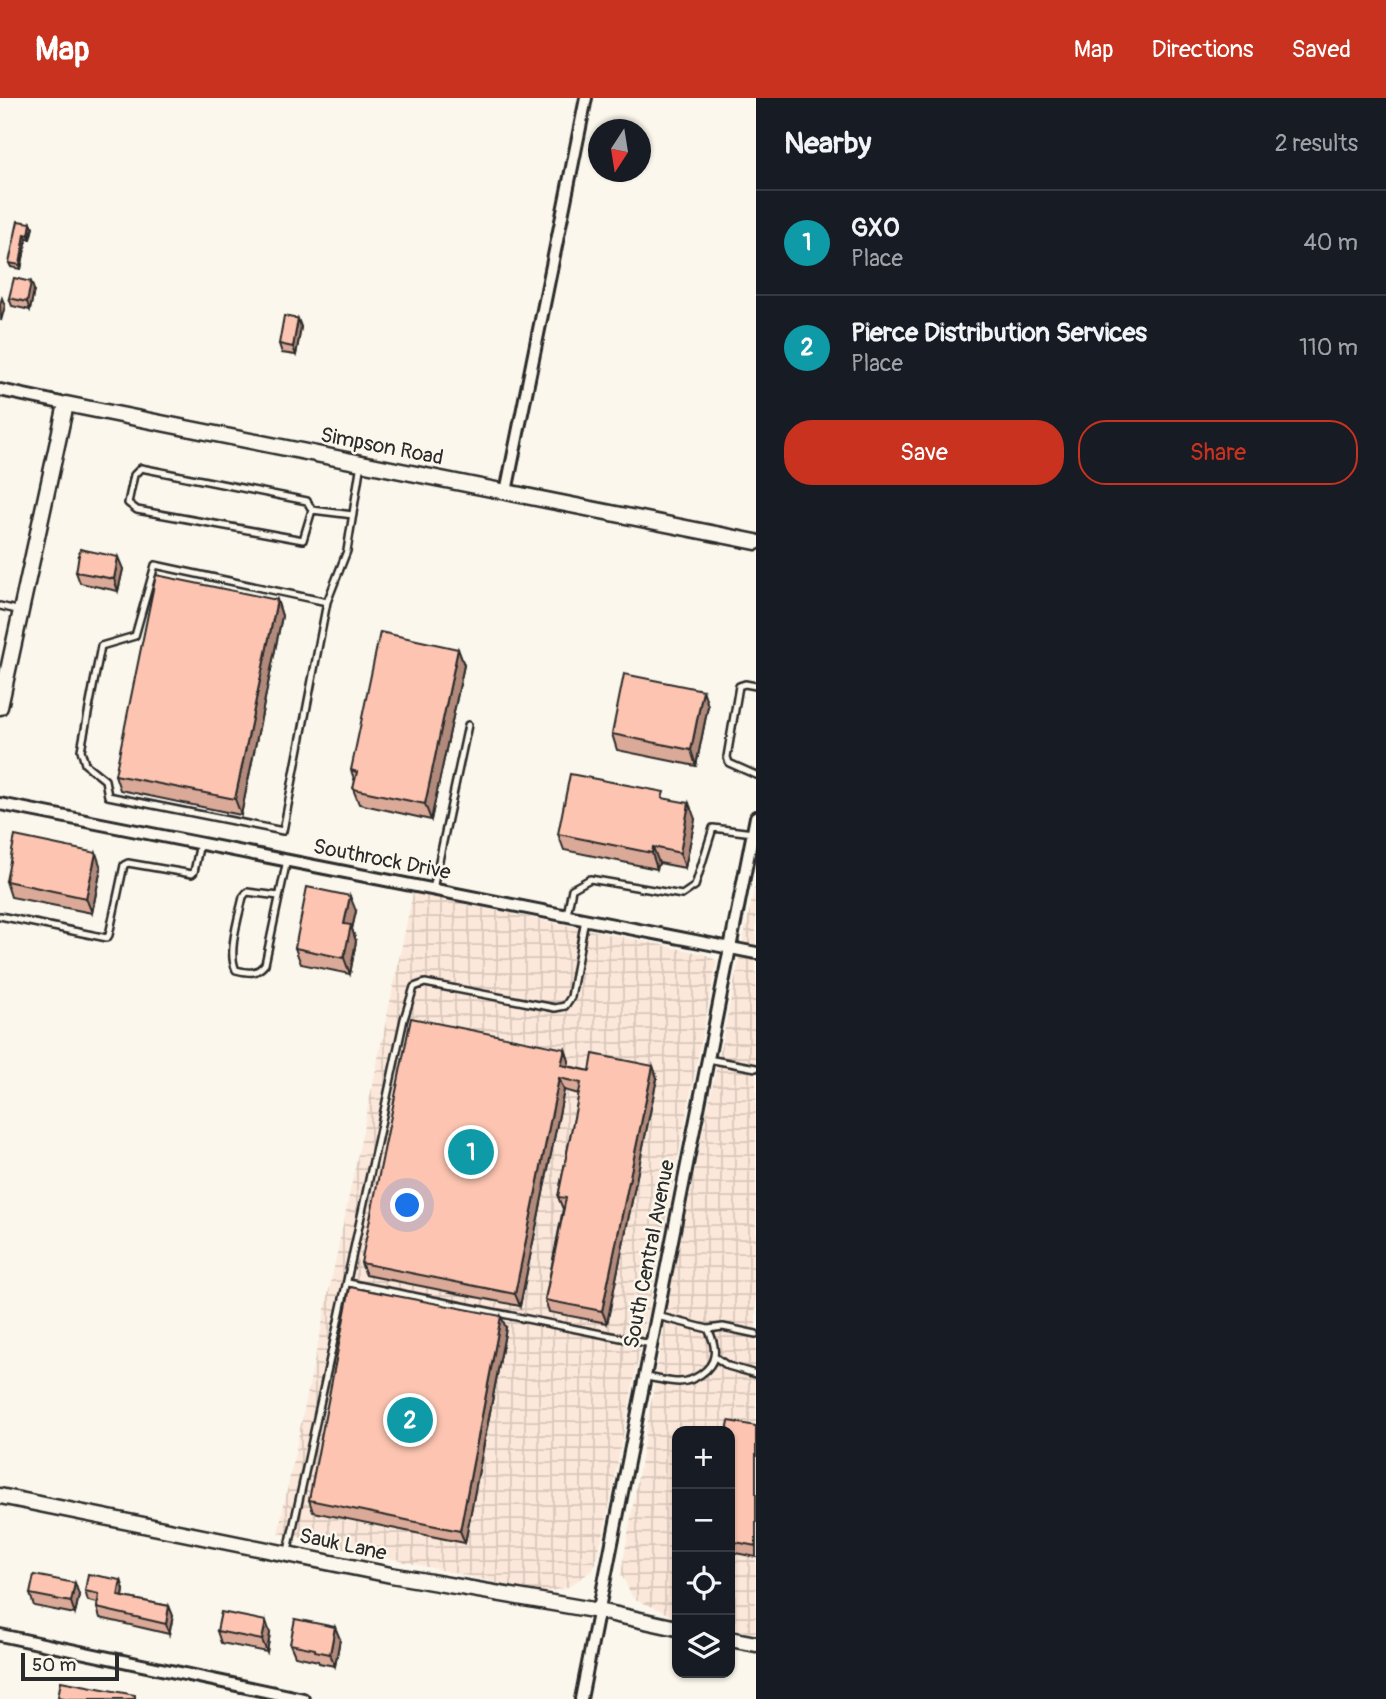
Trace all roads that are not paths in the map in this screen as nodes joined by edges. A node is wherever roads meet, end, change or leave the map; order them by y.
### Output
1 (586, 98) edge
2 (0, 390) edge
3 (66, 404) junction
4 (361, 463) junction
5 (506, 492) junction
6 (312, 510) junction
7 (353, 515) junction
8 (756, 542) edge
9 (327, 602) junction
10 (0, 606) edge
11 (21, 611) junction
12 (756, 686) edge
13 (0, 707) edge
14 (467, 725) dead end
15 (756, 775) edge
16 (0, 804) edge
17 (756, 817) edge
18 (753, 832) junction
19 (200, 843) junction
20 (287, 860) junction
21 (433, 889) junction
22 (279, 896) junction
23 (567, 915) junction
24 (0, 916) edge
25 (585, 919) junction
26 (729, 947) junction
27 (756, 953) edge
28 (707, 1059) junction
29 (756, 1068) edge
30 (348, 1283) junction
31 (657, 1316) junction
32 (708, 1329) junction
33 (756, 1334) edge
34 (651, 1345) junction
35 (715, 1357) junction
36 (756, 1374) edge
37 (645, 1377) junction
38 (0, 1496) edge
39 (287, 1553) junction
40 (599, 1611) junction
41 (672, 1627) edge
42 (0, 1635) edge
43 (735, 1640) edge
44 (756, 1644) edge
45 (303, 1699) edge
46 (581, 1699) edge

1 - 5 street
2 - 3 street, Simpson Road
3 - 4 street, Simpson Road
3 - 11 street
4 - 5 street, Simpson Road
4 - 7 lane
5 - 8 street, Simpson Road
6 - 6 lane
6 - 7 lane
7 - 9 lane
9 - 9 lane
10 - 11 lane
11 - 13 street
12 - 15 lane
14 - 21 lane
16 - 19 street, Southrock Drive
17 - 18 street, South Central Avenue
18 - 23 lane
18 - 26 street, South Central Avenue
19 - 20 street, Southrock Drive
19 - 24 lane
20 - 21 street, Southrock Drive
20 - 22 lane
21 - 23 street, Southrock Drive
22 - 22 lane
23 - 25 street, Southrock Drive
25 - 26 street, Southrock Drive
25 - 30 lane
26 - 27 street, Southrock Drive
26 - 28 street, South Central Avenue
28 - 29 lane
28 - 31 street, South Central Avenue
30 - 34 lane
30 - 39 lane
31 - 32 lane
31 - 34 street, South Central Avenue
32 - 33 lane
32 - 35 lane
34 - 37 street, South Central Avenue
35 - 36 lane
35 - 37 lane
37 - 40 street, South Central Avenue
38 - 39 street, Sauk Lane
39 - 40 street, Sauk Lane
40 - 41 street, Sauk Lane
40 - 46 street, South Central Avenue
42 - 45 street
43 - 44 street

